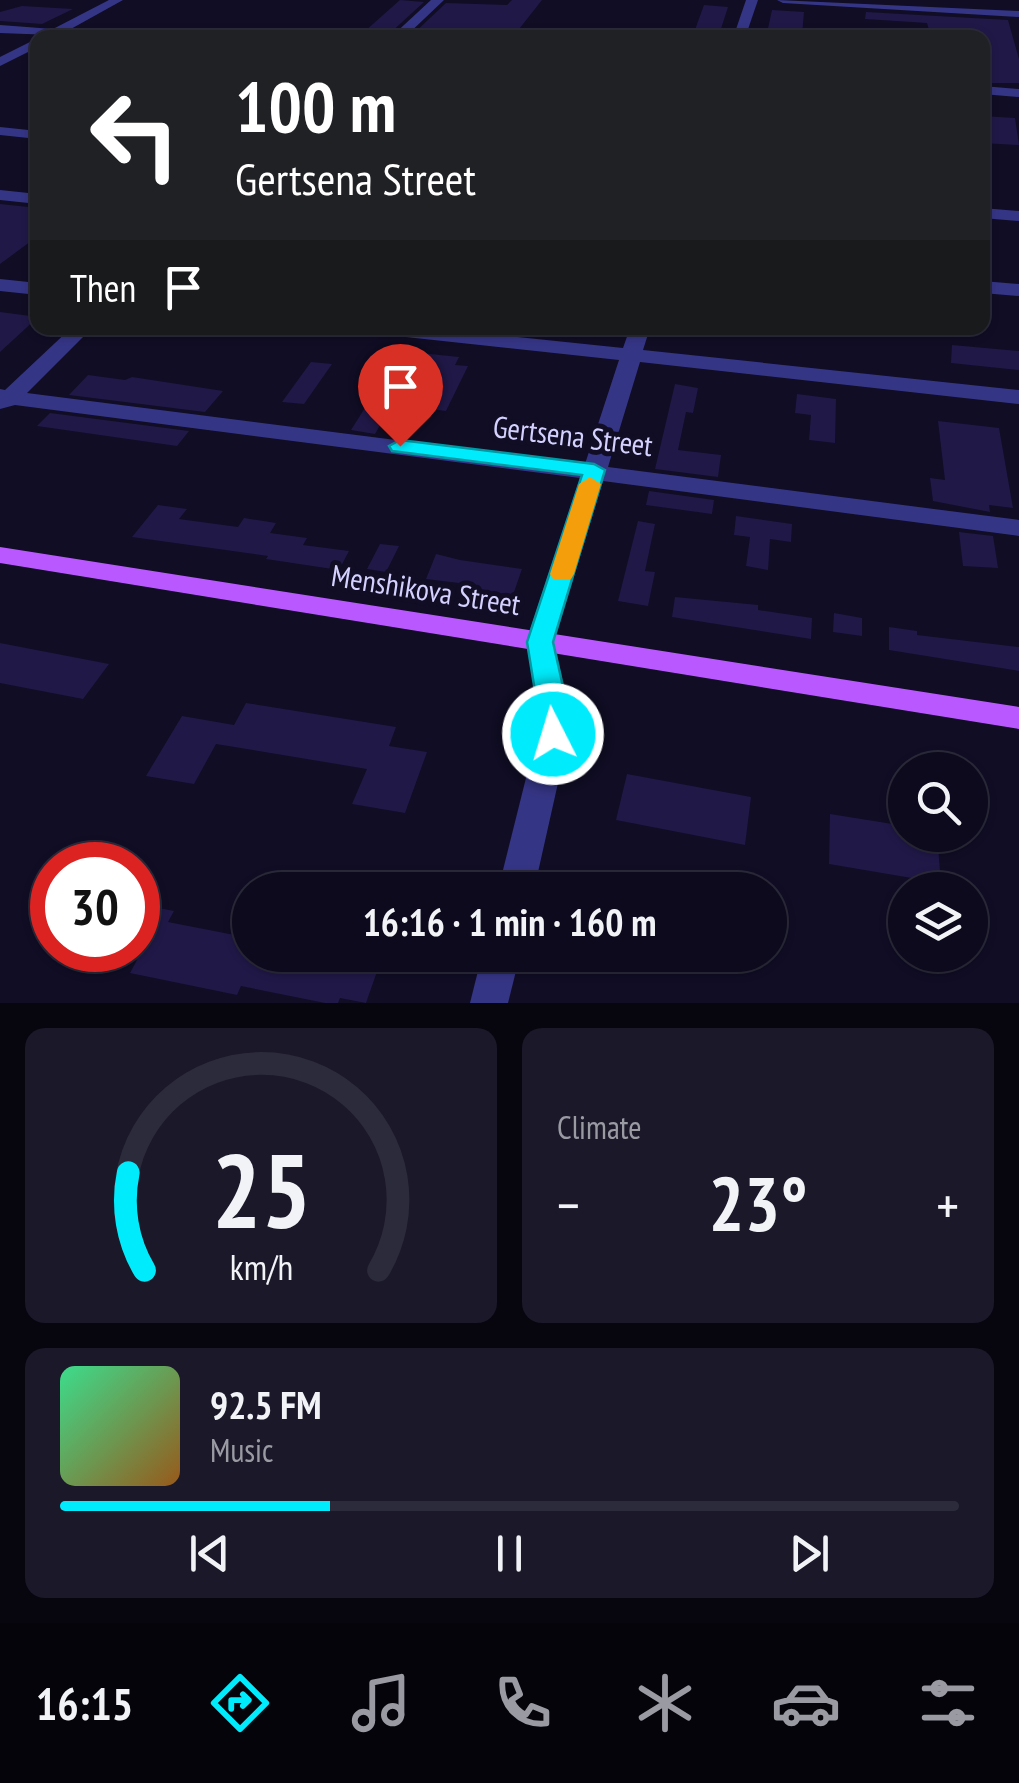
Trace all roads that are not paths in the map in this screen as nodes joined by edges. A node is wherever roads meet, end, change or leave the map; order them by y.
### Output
1 (117, 0) edge
2 (438, 0) edge
3 (752, 0) edge
4 (783, 0) edge
5 (1019, 14) edge
6 (0, 28) edge
7 (60, 30) edge
8 (405, 30) edge
9 (742, 30) edge
10 (30, 32) edge
11 (30, 46) edge
12 (0, 62) edge
13 (990, 90) edge
14 (1019, 92) edge
15 (0, 131) edge
16 (30, 134) edge
17 (0, 195) edge
18 (30, 198) edge
19 (990, 213) edge
20 (1019, 216) edge
21 (0, 286) edge
22 (990, 288) edge
23 (30, 289) edge
24 (1019, 290) edge
25 (74, 335) edge
26 (441, 335) edge
27 (638, 335) edge
28 (631, 356) junction
29 (1019, 397) edge
30 (3, 400) edge
31 (594, 470) junction
32 (1019, 528) edge
33 (0, 555) edge
34 (540, 642) junction
35 (1019, 718) edge
36 (520, 872) edge
37 (496, 972) edge
38 (489, 1003) edge

1 - 7 street
2 - 8 street
3 - 9 street
4 - 5 street
6 - 10 street
11 - 12 street
13 - 14 street
15 - 16 street
17 - 18 street
19 - 20 street
21 - 23 street
22 - 24 street
25 - 30 street
26 - 28 street
27 - 28 street
28 - 29 street
28 - 31 street
30 - 31 street, Gertsena Street
31 - 32 street, Gertsena Street
31 - 34 street
33 - 34 main road, Menshikova Street
34 - 35 main road, Menshikova Street
34 - 36 street
37 - 38 street

